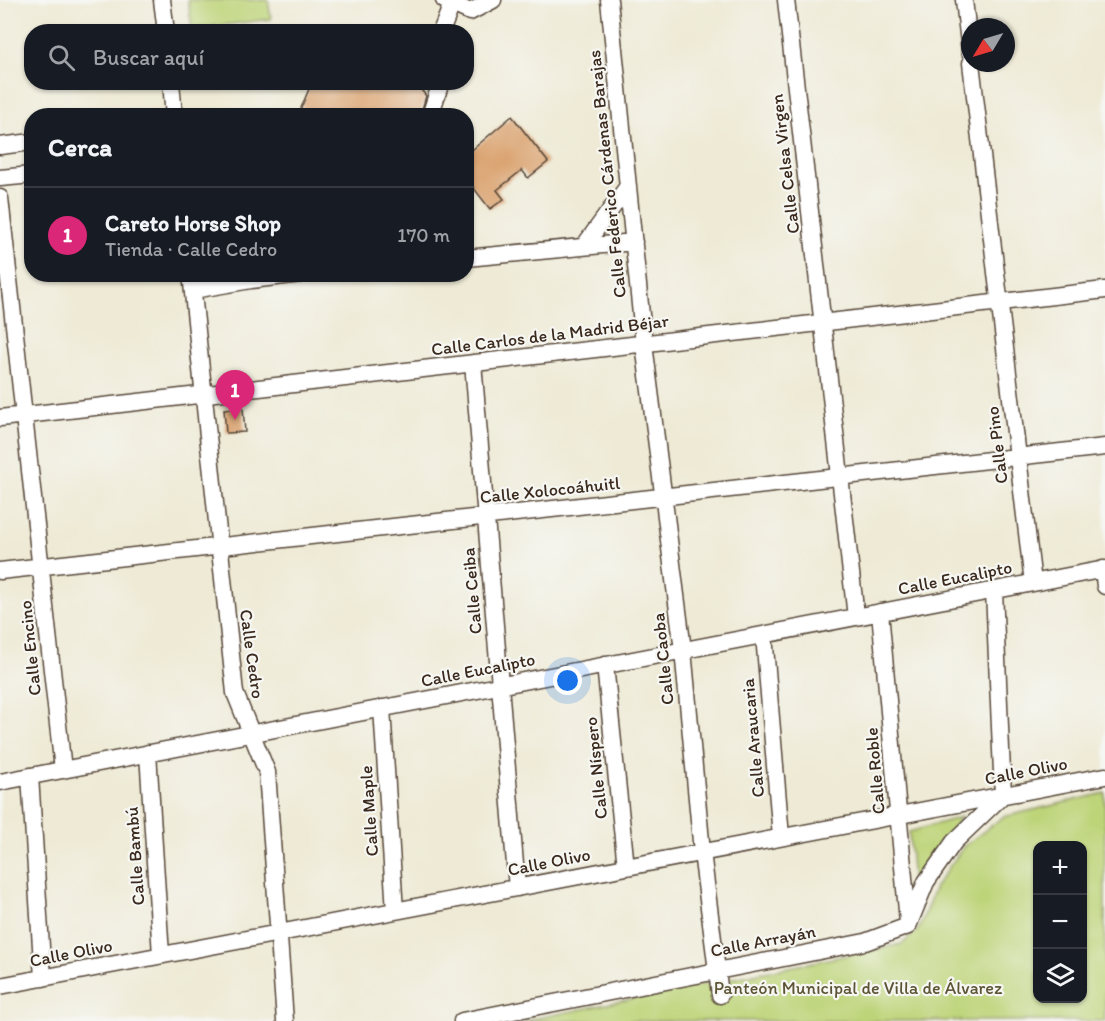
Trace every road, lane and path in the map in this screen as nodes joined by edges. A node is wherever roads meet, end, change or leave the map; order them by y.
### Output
1 (162, 0) edge
2 (493, 0) edge
3 (609, 0) edge
4 (786, 0) edge
5 (964, 0) edge
6 (448, 2) edge
7 (966, 18) edge
8 (165, 24) edge
9 (443, 24) edge
10 (972, 72) edge
11 (172, 90) edge
12 (438, 90) edge
13 (173, 108) edge
14 (433, 108) edge
15 (24, 143) edge
16 (0, 146) edge
17 (24, 176) edge
18 (0, 178) edge
19 (628, 186) junction
20 (0, 198) edge
21 (634, 242) junction
22 (585, 246) junction
23 (474, 257) edge
24 (192, 282) edge
25 (1105, 290) edge
26 (999, 303) junction
27 (823, 323) junction
28 (644, 344) junction
29 (473, 363) junction
30 (204, 394) junction
31 (26, 415) junction
32 (0, 418) edge
33 (1105, 447) edge
34 (1018, 457) junction
35 (840, 477) junction
36 (663, 497) junction
37 (485, 517) junction
38 (220, 546) junction
39 (40, 567) junction
40 (0, 571) edge
41 (1104, 575) edge
42 (1033, 583) junction
43 (994, 591) junction
44 (880, 612) junction
45 (856, 617) junction
46 (764, 635) junction
47 (683, 651) junction
48 (605, 665) junction
49 (500, 686) junction
50 (382, 708) junction
51 (252, 733) junction
52 (148, 753) junction
53 (63, 770) junction
54 (30, 776) junction
55 (1105, 776) edge
56 (0, 782) edge
57 (1003, 795) junction
58 (899, 815) junction
59 (781, 837) junction
60 (702, 852) junction
61 (626, 867) junction
62 (517, 888) junction
63 (395, 911) junction
64 (908, 926) junction
65 (277, 933) junction
66 (161, 955) junction
67 (717, 970) junction
68 (43, 978) junction
69 (0, 986) edge
70 (720, 995) dead end
71 (285, 1021) edge
72 (462, 1021) edge

1 - 8 street
2 - 6 street
3 - 19 street, Calle Federico Cárdenas Barajas
4 - 27 street, Calle Celsa Virgen
5 - 7 street
6 - 9 street
10 - 26 street, Calle Pino
11 - 13 street
12 - 14 street
15 - 16 street
17 - 18 street
19 - 21 street, Calle Federico Cárdenas Barajas
19 - 22 street
20 - 31 street, Calle Encino
21 - 22 street
21 - 28 street, Calle Federico Cárdenas Barajas
22 - 23 street
24 - 30 street, Calle Cedro
25 - 26 street, Calle Carlos de la Madrid Béjar
26 - 27 street, Calle Carlos de la Madrid Béjar
26 - 34 street, Calle Pino
27 - 28 street, Calle Carlos de la Madrid Béjar
27 - 35 street
28 - 29 street, Calle Carlos de la Madrid Béjar
28 - 36 street, Calle Caoba
29 - 30 street, Calle Carlos de la Madrid Béjar
29 - 37 street, Calle Ceiba
30 - 31 street, Calle Carlos de la Madrid Béjar
30 - 38 street, Calle Cedro
31 - 32 street, Calle Carlos de la Madrid Béjar
31 - 39 street, Calle Encino
33 - 34 street, Calle Xolocoáhuitl
34 - 35 street, Calle Xolocoáhuitl
34 - 42 street, Calle Pino
35 - 36 street, Calle Xolocoáhuitl
35 - 45 street
36 - 37 street, Calle Xolocoáhuitl
36 - 47 street, Calle Caoba
37 - 38 street, Calle Xolocoáhuitl
37 - 49 street, Calle Ceiba
38 - 39 street, Calle Xolocoáhuitl
38 - 51 street, Calle Cedro
39 - 40 street, Calle Xolocoáhuitl
39 - 53 street, Calle Encino
41 - 42 street, Calle Eucalipto
42 - 43 street, Calle Eucalipto
43 - 44 street, Calle Eucalipto
43 - 57 street
44 - 45 street, Calle Eucalipto
44 - 58 street, Calle Roble
45 - 46 street, Calle Eucalipto
46 - 47 street, Calle Eucalipto
46 - 59 street, Calle Araucaria
47 - 48 street, Calle Eucalipto
47 - 60 street, Calle Caoba
48 - 49 street, Calle Eucalipto
48 - 61 street, Calle Níspero
49 - 50 street, Calle Eucalipto
49 - 62 street, Calle Ceiba
50 - 51 street, Calle Eucalipto
50 - 63 street, Calle Maple
51 - 52 street, Calle Eucalipto
51 - 65 street, Calle Cedro
52 - 53 street, Calle Eucalipto
52 - 66 street, Calle Bambú
53 - 54 street, Calle Eucalipto
54 - 56 street, Calle Eucalipto
54 - 68 street
55 - 57 street, Calle Olivo
57 - 58 street, Calle Olivo
57 - 64 street
58 - 59 street, Calle Olivo
58 - 64 street, Calle Roble
59 - 60 street, Calle Olivo
60 - 61 street, Calle Olivo
60 - 67 street, Calle Caoba
61 - 62 street, Calle Olivo
62 - 63 street, Calle Olivo
63 - 65 street, Calle Olivo
64 - 67 street, Calle Arrayán
65 - 66 street, Calle Olivo
65 - 71 street, Calle Cedro
66 - 68 street, Calle Olivo
67 - 70 street, Calle Caoba
67 - 72 street, Calle Arrayán
68 - 69 street, Calle Olivo

